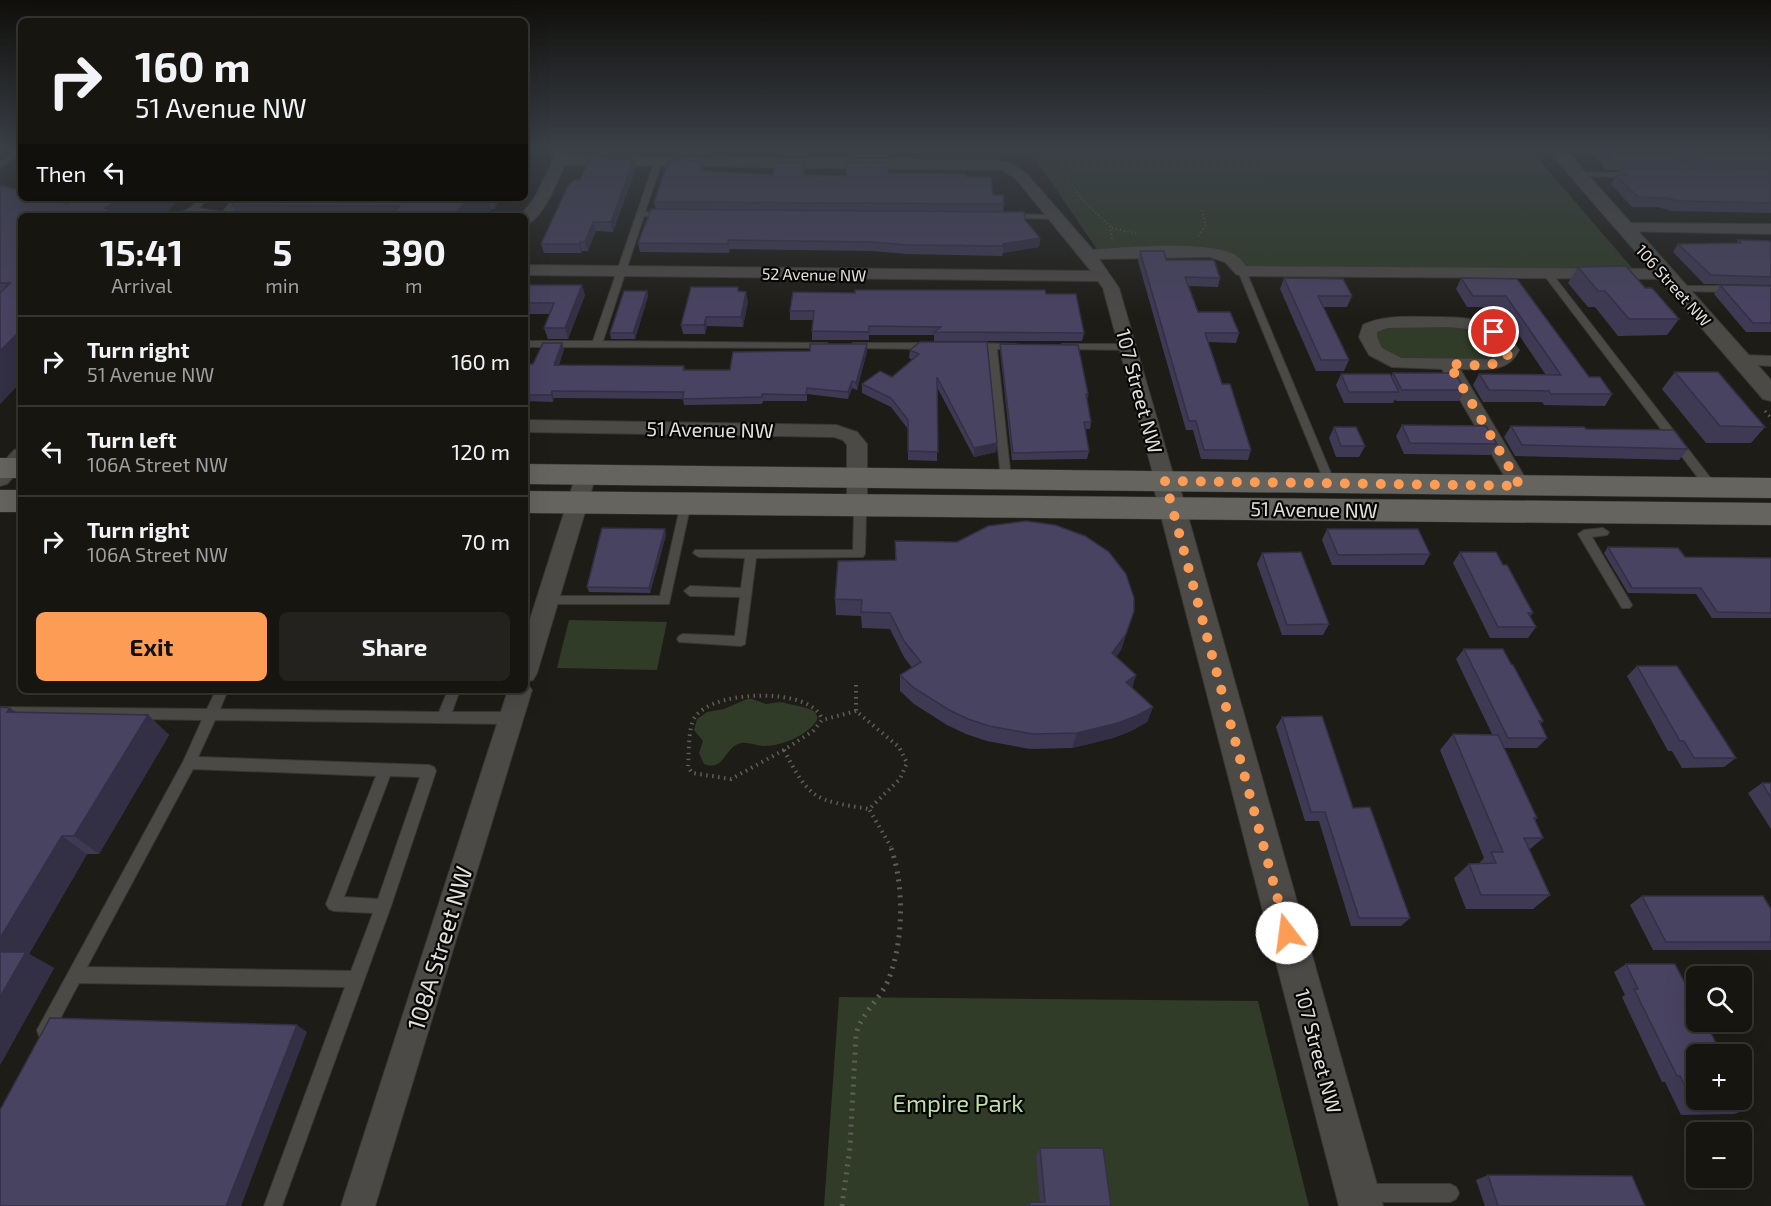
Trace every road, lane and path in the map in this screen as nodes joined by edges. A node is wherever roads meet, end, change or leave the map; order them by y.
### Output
1 (198, 204) edge
2 (538, 204) edge
3 (643, 204) edge
4 (1045, 204) edge
5 (1087, 204) edge
6 (1603, 204) edge
7 (1201, 208) dead end
8 (193, 210) junction
9 (184, 213) edge
10 (210, 213) edge
11 (640, 214) junction
12 (676, 214) edge
13 (528, 216) edge
14 (996, 216) edge
15 (1056, 217) junction
16 (1624, 228) junction
17 (1771, 230) edge
18 (1195, 239) dead end
19 (1112, 242) dead end
20 (1089, 255) junction
21 (528, 270) edge
22 (1242, 271) junction
23 (621, 272) junction
24 (1547, 273) junction
25 (1665, 274) junction
26 (1104, 276) junction
27 (1679, 289) junction
28 (1738, 290) edge
29 (528, 344) edge
30 (597, 344) junction
31 (945, 346) edge
32 (957, 346) edge
33 (992, 347) junction
34 (1026, 347) edge
35 (1048, 347) edge
36 (1129, 347) junction
37 (1741, 360) junction
38 (1771, 360) edge
39 (1449, 364) junction
40 (1771, 394) edge
41 (528, 426) edge
42 (528, 475) edge
43 (1006, 479) junction
44 (1330, 483) junction
45 (1520, 486) junction
46 (582, 488) junction
47 (1712, 488) junction
48 (1771, 488) edge
49 (857, 491) junction
50 (1168, 494) junction
51 (0, 501) edge
52 (18, 501) edge
53 (528, 501) edge
54 (686, 503) junction
55 (1771, 514) edge
56 (1603, 532) dead end
57 (699, 553) dead end
58 (751, 553) junction
59 (690, 591) dead end
60 (747, 593) junction
61 (547, 601) junction
62 (1626, 605) dead end
63 (683, 639) dead end
64 (528, 663) edge
65 (856, 685) dead end
66 (221, 693) edge
67 (453, 693) edge
68 (519, 693) edge
69 (0, 711) edge
70 (856, 711) junction
71 (212, 713) junction
72 (444, 717) junction
73 (511, 718) junction
74 (822, 720) junction
75 (784, 750) junction
76 (189, 763) junction
77 (385, 770) junction
78 (869, 809) junction
79 (383, 906) junction
80 (75, 975) junction
81 (356, 979) junction
82 (37, 1044) edge
83 (1450, 1193) dead end
84 (1359, 1199) edge
85 (273, 1206) edge
86 (358, 1206) edge
87 (842, 1206) edge

1 - 8 lane
2 - 13 street
3 - 11 lane
4 - 15 street, 107 Street NW
5 - 19 path
6 - 16 street, 106 Street NW
7 - 18 path
8 - 9 lane
8 - 10 lane
11 - 12 lane
11 - 23 lane
14 - 15 lane
15 - 20 street, 107 Street NW
16 - 17 street
16 - 25 street, 106 Street NW
20 - 22 street
20 - 26 street, 107 Street NW
21 - 23 street, 52 Avenue NW
22 - 24 street
22 - 44 lane
23 - 26 street, 52 Avenue NW
23 - 30 lane
24 - 25 street
24 - 47 lane
25 - 27 street, 106 Street NW
26 - 36 street, 107 Street NW
27 - 28 lane
27 - 37 street, 106 Street NW
29 - 30 lane
30 - 31 lane
32 - 33 lane
33 - 34 lane
33 - 43 lane
35 - 36 lane
36 - 50 street, 107 Street NW
37 - 38 street
37 - 40 street, 106 Street NW
39 - 39 street
39 - 45 street
41 - 49 street, 51 Avenue NW
42 - 46 main road, 51 Avenue NW
43 - 49 main road, 51 Avenue NW
43 - 50 main road, 51 Avenue NW
44 - 45 main road, 51 Avenue NW
44 - 50 main road, 51 Avenue NW
45 - 47 main road, 51 Avenue NW
46 - 49 main road, 51 Avenue NW
46 - 53 main road, 51 Avenue NW
46 - 54 main road, 51 Avenue NW
46 - 61 street
47 - 48 main road, 51 Avenue NW
49 - 50 main road, 51 Avenue NW
49 - 54 main road, 51 Avenue NW
49 - 58 lane
50 - 55 main road, 51 Avenue NW
50 - 84 street, 107 Street NW
51 - 52 main road
54 - 61 lane
56 - 62 lane
57 - 58 lane
58 - 60 lane
59 - 60 lane
60 - 63 lane
61 - 64 street
65 - 70 path
66 - 71 lane
67 - 72 lane
68 - 73 street, 108A Street NW
69 - 71 lane
70 - 74 path
70 - 78 path
71 - 72 lane
71 - 76 lane
72 - 73 lane
73 - 86 street, 108A Street NW
74 - 75 path
74 - 75 path
75 - 78 path
76 - 77 lane
76 - 80 lane
77 - 79 lane
77 - 79 lane
78 - 87 path
79 - 81 lane
80 - 81 lane
80 - 82 lane
81 - 85 lane
83 - 84 lane

